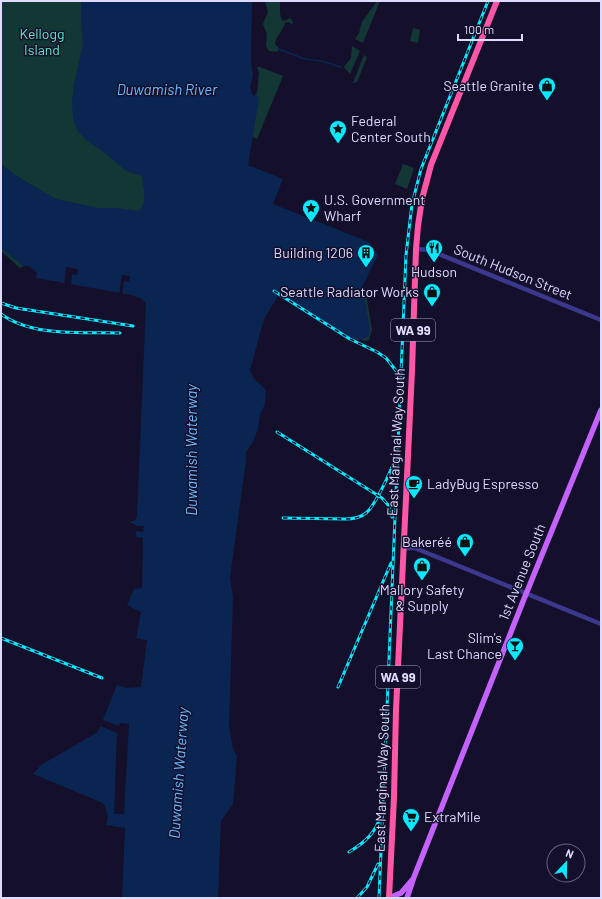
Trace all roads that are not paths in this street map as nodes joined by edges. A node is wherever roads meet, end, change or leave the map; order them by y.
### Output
1 (498, 1) edge
2 (416, 249) junction
3 (601, 320) edge
4 (601, 410) edge
5 (403, 548) junction
6 (526, 594) junction
7 (601, 624) edge
8 (414, 877) junction
9 (389, 898) edge
10 (407, 898) edge

1 - 2 highway, East Marginal Way South / WA 99
2 - 3 street, South Hudson Street
2 - 5 highway, East Marginal Way South / WA 99
4 - 6 main road, 1st Avenue South
5 - 6 street
5 - 9 highway, East Marginal Way South / WA 99
6 - 7 street
6 - 8 main road, 1st Avenue South
8 - 9 main road, 1st Avenue South
8 - 10 main road, 1st Avenue South

